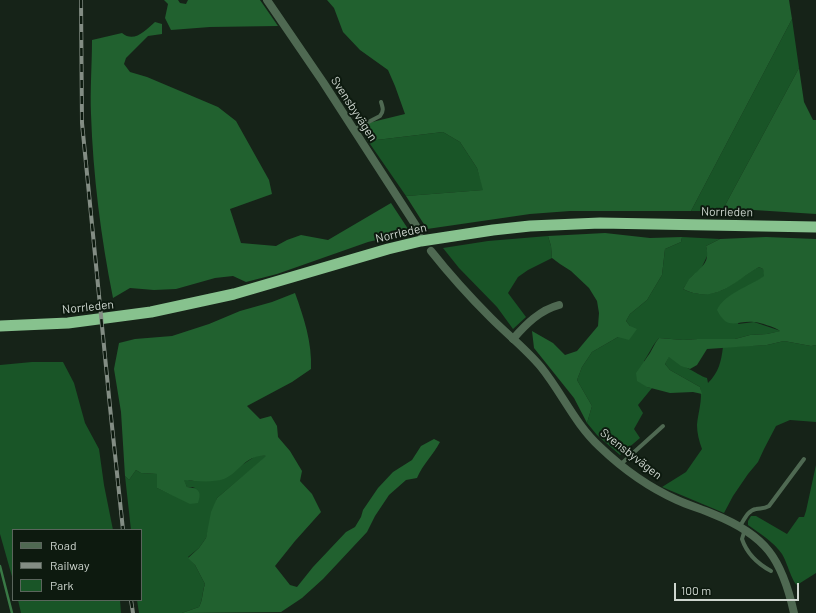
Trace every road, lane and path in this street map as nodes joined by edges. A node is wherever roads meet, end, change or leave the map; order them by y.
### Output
1 (267, 0) edge
2 (381, 102) dead end
3 (353, 130) junction
4 (816, 227) edge
5 (420, 232) dead end
6 (431, 250) dead end
7 (559, 305) dead end
8 (0, 326) edge
9 (513, 339) junction
10 (663, 426) dead end
11 (804, 459) dead end
12 (620, 464) junction
13 (743, 527) junction
14 (771, 571) dead end
15 (794, 613) edge

1 - 3 street, Svensbyvägen
2 - 3 lane
3 - 5 street, Svensbyvägen
4 - 8 highway, Norrleden
6 - 9 street, Svensbyvägen
7 - 9 street
9 - 12 street, Svensbyvägen
10 - 12 lane
11 - 13 lane
12 - 13 street, Svensbyvägen
13 - 14 lane
13 - 15 street, Svensbyvägen

